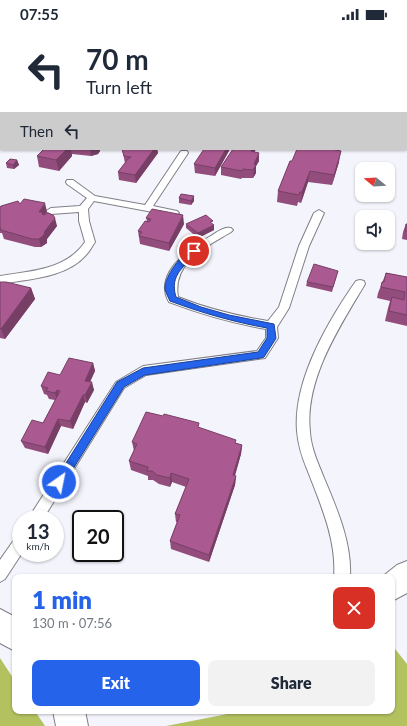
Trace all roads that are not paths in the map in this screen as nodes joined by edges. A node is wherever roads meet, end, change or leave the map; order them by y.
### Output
1 (184, 153) dead end
2 (70, 182) dead end
3 (92, 198) junction
4 (147, 208) junction
5 (83, 209) junction
6 (51, 211) dead end
7 (319, 212) dead end
8 (174, 213) edge
9 (228, 230) dead end
10 (0, 280) edge
11 (360, 284) dead end
12 (272, 326) junction
13 (42, 510) edge
14 (12, 556) edge
15 (0, 574) edge
16 (342, 574) edge
17 (407, 575) edge
18 (395, 585) edge
19 (0, 624) edge
20 (12, 634) edge
21 (70, 714) edge
22 (72, 726) edge

1 - 4 lane
2 - 3 lane
3 - 4 lane
3 - 5 lane
4 - 8 lane
5 - 6 lane
5 - 10 lane
7 - 12 lane
9 - 12 lane
11 - 16 lane
12 - 13 lane
14 - 15 lane
17 - 18 street
19 - 20 street
21 - 22 street

